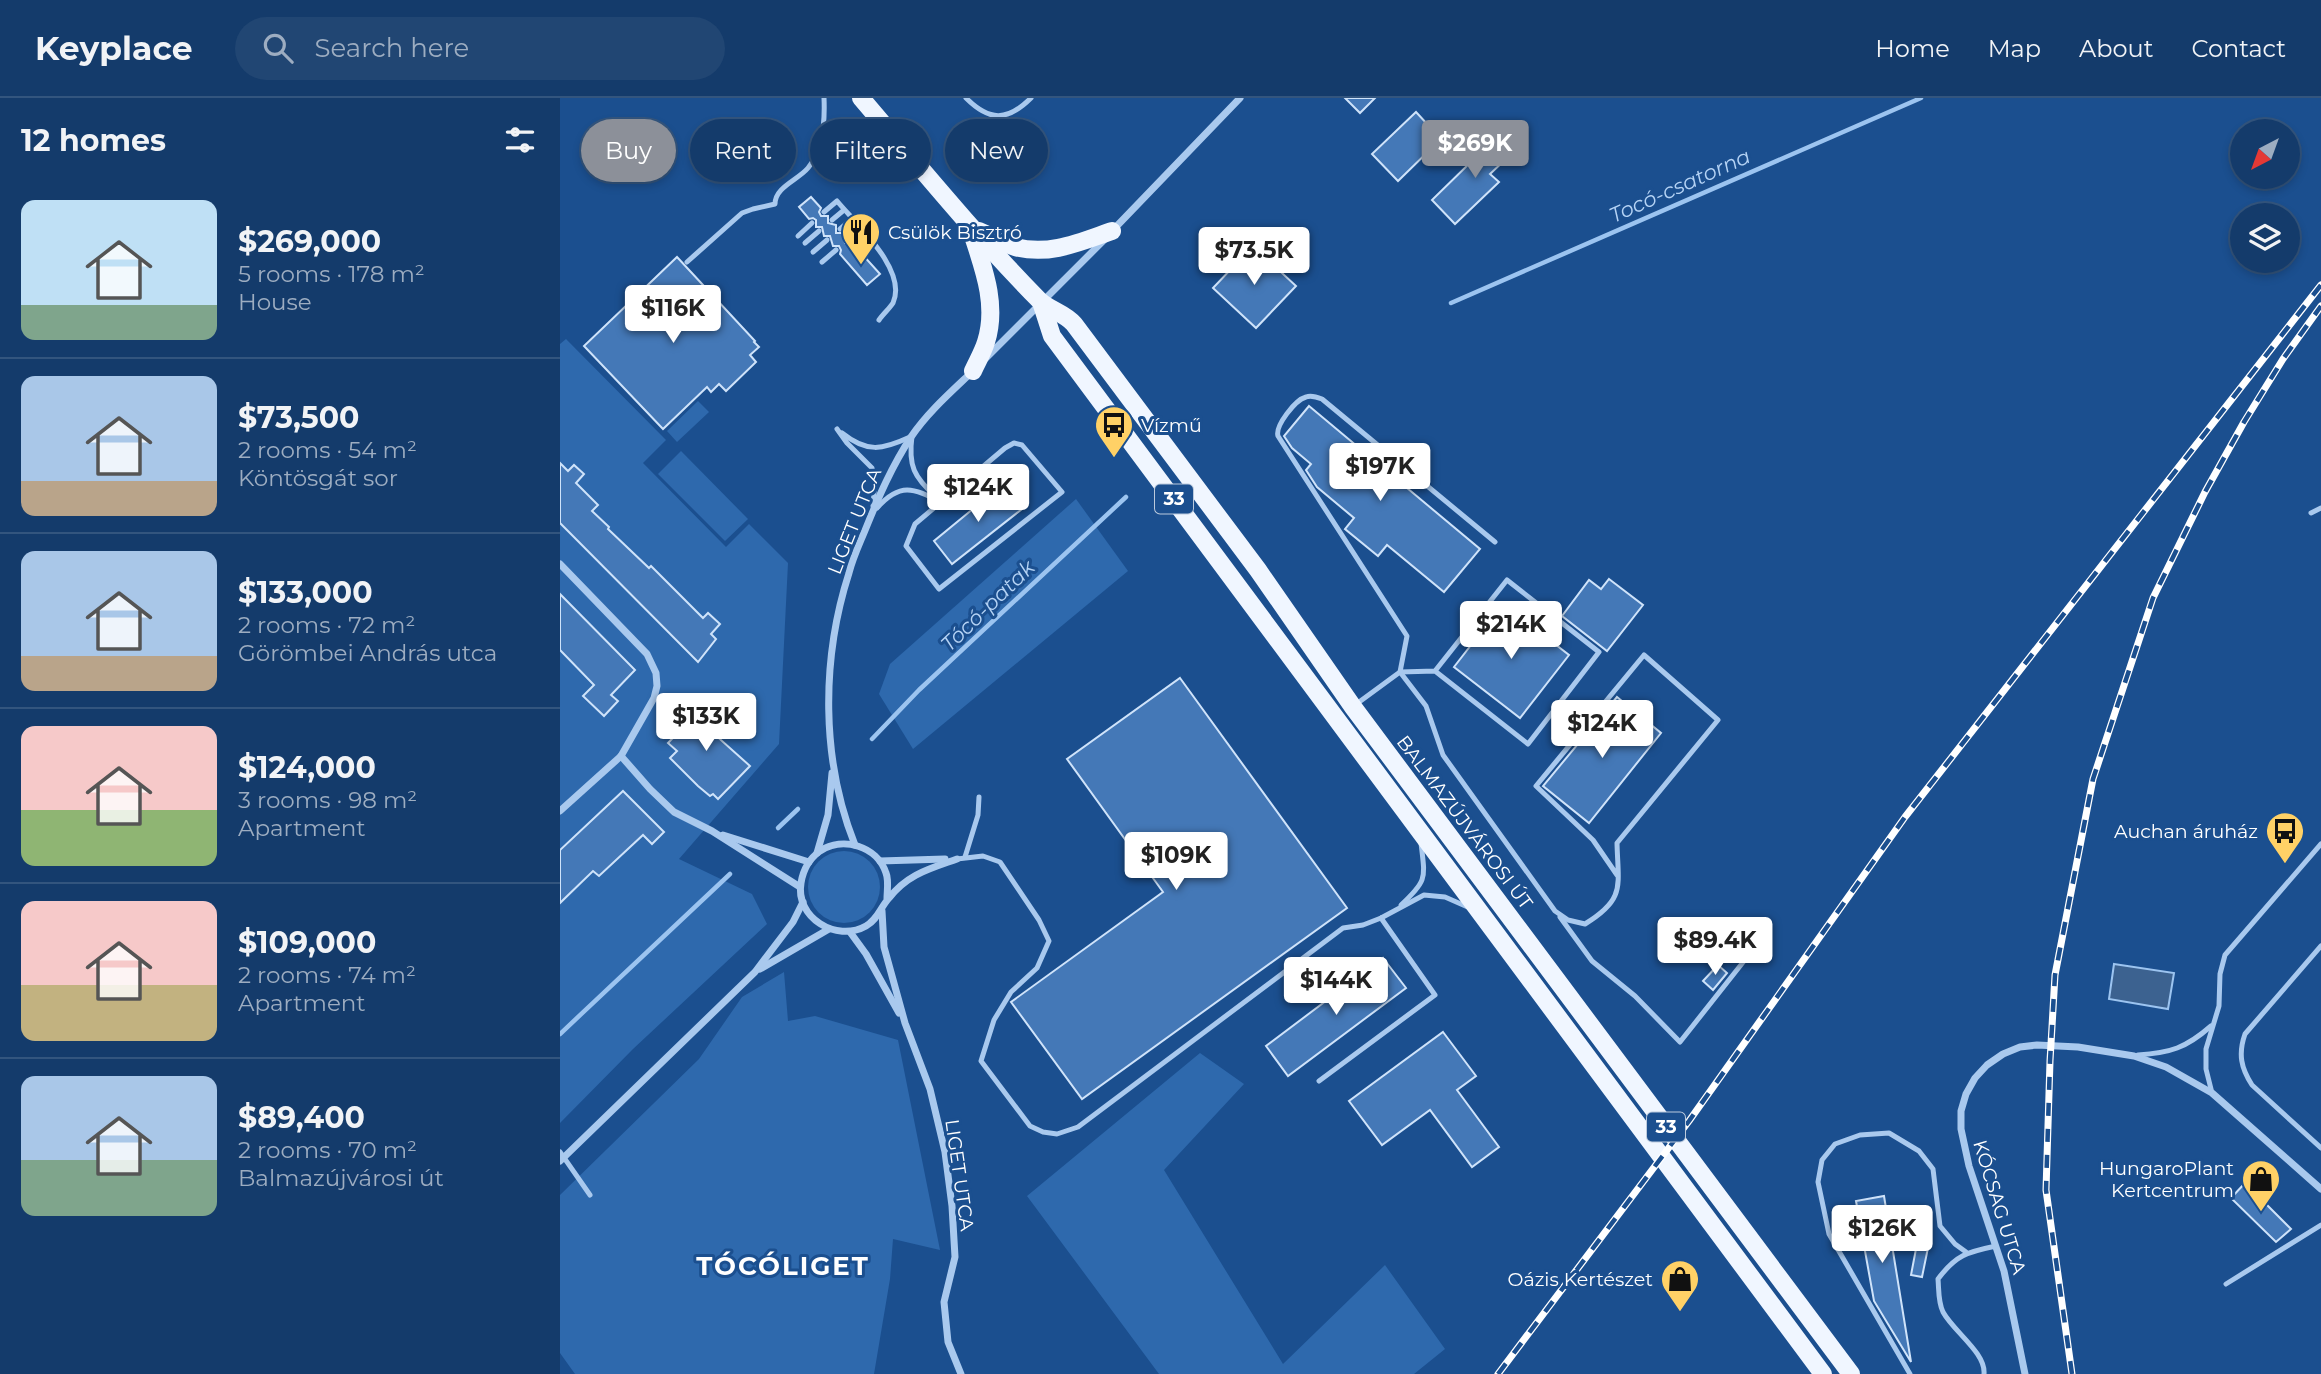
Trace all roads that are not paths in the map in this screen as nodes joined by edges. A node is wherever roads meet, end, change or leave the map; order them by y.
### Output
1 (824, 98) edge
2 (861, 98) edge
3 (966, 98) edge
4 (1031, 98) edge
5 (1240, 98) edge
6 (844, 210) junction
7 (824, 212) dead end
8 (852, 219) junction
9 (832, 220) dead end
10 (812, 223) dead end
11 (970, 227) junction
12 (840, 229) dead end
13 (861, 229) junction
14 (819, 231) dead end
15 (1112, 231) junction
16 (798, 236) dead end
17 (849, 239) dead end
18 (827, 240) dead end
19 (805, 243) dead end
20 (836, 250) dead end
21 (813, 252) dead end
22 (687, 262) dead end
23 (822, 262) dead end
24 (1041, 302) junction
25 (879, 320) dead end
26 (972, 371) junction
27 (912, 435) junction
28 (941, 502) junction
29 (2321, 508) edge
30 (873, 512) junction
31 (2311, 513) dead end
32 (1495, 542) dead end
33 (560, 564) edge
34 (1435, 671) junction
35 (1400, 672) junction
36 (1353, 707) junction
37 (621, 756) junction
38 (833, 765) junction
39 (979, 797) dead end
40 (560, 811) edge
41 (712, 831) junction
42 (1420, 833) junction
43 (2321, 844) edge
44 (855, 845) junction
45 (817, 853) junction
46 (961, 858) junction
47 (880, 861) junction
48 (809, 862) junction
49 (1617, 876) junction
50 (800, 887) junction
51 (887, 899) junction
52 (803, 902) junction
53 (1396, 909) junction
54 (882, 911) junction
55 (1555, 911) junction
56 (1479, 913) junction
57 (1381, 918) junction
58 (829, 929) junction
59 (850, 932) junction
60 (2321, 946) edge
61 (1744, 961) dead end
62 (755, 972) junction
63 (905, 1023) junction
64 (2213, 1024) junction
65 (2134, 1056) junction
66 (1319, 1081) dead end
67 (2212, 1093) junction
68 (2321, 1148) edge
69 (561, 1157) edge
70 (2321, 1189) edge
71 (590, 1195) dead end
72 (2321, 1225) edge
73 (1996, 1246) junction
74 (1966, 1252) junction
75 (2226, 1284) dead end
76 (1822, 1373) edge
77 (2024, 1373) edge
78 (961, 1374) edge
79 (1851, 1374) edge
80 (1910, 1374) edge
81 (1984, 1374) edge

1 - 22 lane
2 - 11 main road, BALMAZÚJVÁROSI ÚT / 33
3 - 4 lane
5 - 15 street, LIGET UTCA
6 - 7 lane
6 - 8 lane
6 - 9 lane
8 - 12 lane
8 - 13 lane
10 - 16 lane
11 - 15 main road
11 - 24 main road, BALMAZÚJVÁROSI ÚT / 33
11 - 26 main road
13 - 17 lane
13 - 25 lane
14 - 19 lane
15 - 24 street, LIGET UTCA
18 - 21 lane
20 - 23 lane
24 - 26 street, LIGET UTCA
24 - 36 main road, BALMAZÚJVÁROSI ÚT / 33
24 - 42 main road, BALMAZÚJVÁROSI ÚT / 33
26 - 27 street, LIGET UTCA
27 - 28 lane
27 - 30 street, LIGET UTCA
27 - 30 lane
28 - 28 lane
28 - 30 lane
29 - 31 lane
30 - 38 street, LIGET UTCA
32 - 35 lane
33 - 37 street
34 - 34 lane
34 - 35 lane
35 - 36 lane
35 - 55 lane
36 - 79 main road, BALMAZÚJVÁROSI ÚT / 33
37 - 40 street
37 - 41 street
38 - 44 street, LIGET UTCA
38 - 45 street, LIGET UTCA
39 - 46 lane
41 - 48 street
41 - 50 street
42 - 53 lane
42 - 56 main road, BALMAZÚJVÁROSI ÚT / 33
43 - 64 lane
44 - 45 street
44 - 47 street
45 - 48 street
46 - 47 street
46 - 51 street
46 - 57 lane
47 - 51 street
48 - 50 street
49 - 49 lane
49 - 55 lane
50 - 52 street
51 - 54 street
52 - 58 street
52 - 62 street
53 - 56 lane
53 - 57 lane
54 - 59 street
54 - 63 street, LIGET UTCA
55 - 61 lane
56 - 76 main road, BALMAZÚJVÁROSI ÚT / 33
57 - 66 lane
58 - 59 street
58 - 62 street
59 - 63 street, LIGET UTCA
60 - 68 lane
62 - 69 street
63 - 78 street, LIGET UTCA
64 - 65 lane
64 - 67 lane
65 - 67 street, KÓCSAG UTCA
65 - 73 street, KÓCSAG UTCA
67 - 70 street, KÓCSAG UTCA
69 - 71 lane
72 - 75 lane
73 - 74 lane
73 - 77 street, KÓCSAG UTCA
74 - 80 lane
74 - 81 lane

